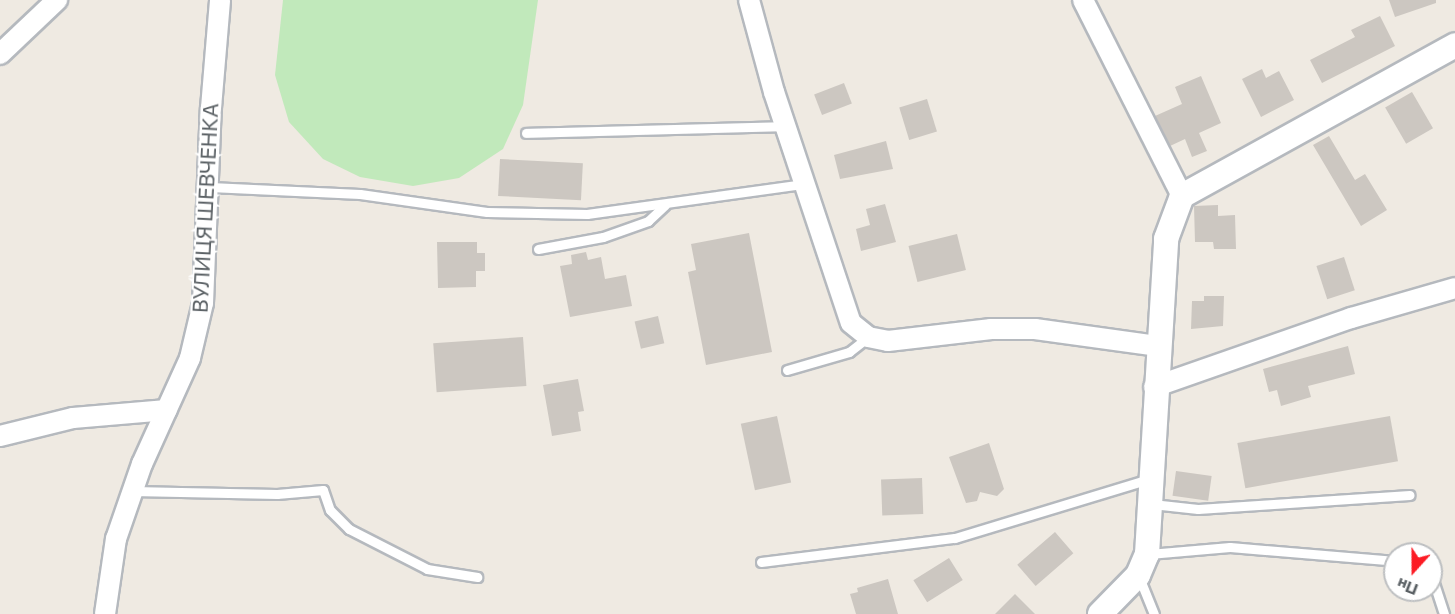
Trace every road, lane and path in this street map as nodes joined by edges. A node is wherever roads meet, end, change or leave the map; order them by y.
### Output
1 (57, 0) edge
2 (220, 0) edge
3 (749, 0) edge
4 (1083, 0) edge
5 (1455, 45) edge
6 (0, 54) edge
7 (785, 126) junction
8 (525, 133) dead end
9 (804, 184) junction
10 (210, 187) junction
11 (1182, 196) junction
12 (665, 205) junction
13 (538, 249) dead end
14 (1455, 288) edge
15 (868, 337) junction
16 (1157, 346) junction
17 (787, 370) dead end
18 (1154, 387) junction
19 (166, 410) junction
20 (0, 436) edge
21 (1151, 478) junction
22 (132, 491) junction
23 (1410, 495) dead end
24 (1151, 504) junction
25 (1383, 560) edge
26 (761, 562) dead end
27 (1142, 565) junction
28 (477, 577) dead end
29 (105, 614) edge
30 (1100, 614) edge
31 (1154, 614) edge

1 - 6 street
2 - 10 street, ВУЛИЦЯ ШЕВЧЕНКА
3 - 7 street
4 - 11 street
5 - 11 street
7 - 8 lane
7 - 9 street
9 - 12 lane
9 - 15 street
10 - 12 lane
10 - 19 street, ВУЛИЦЯ ШЕВЧЕНКА
11 - 16 street
12 - 13 lane
14 - 18 street
15 - 16 street
15 - 17 lane
16 - 18 street
18 - 21 street
19 - 20 street
19 - 22 street, ВУЛИЦЯ ШЕВЧЕНКА
21 - 24 street
21 - 26 lane
22 - 28 lane
22 - 29 street, ВУЛИЦЯ ШЕВЧЕНКА
23 - 24 lane
24 - 27 street
25 - 27 lane
27 - 30 street
27 - 31 lane

